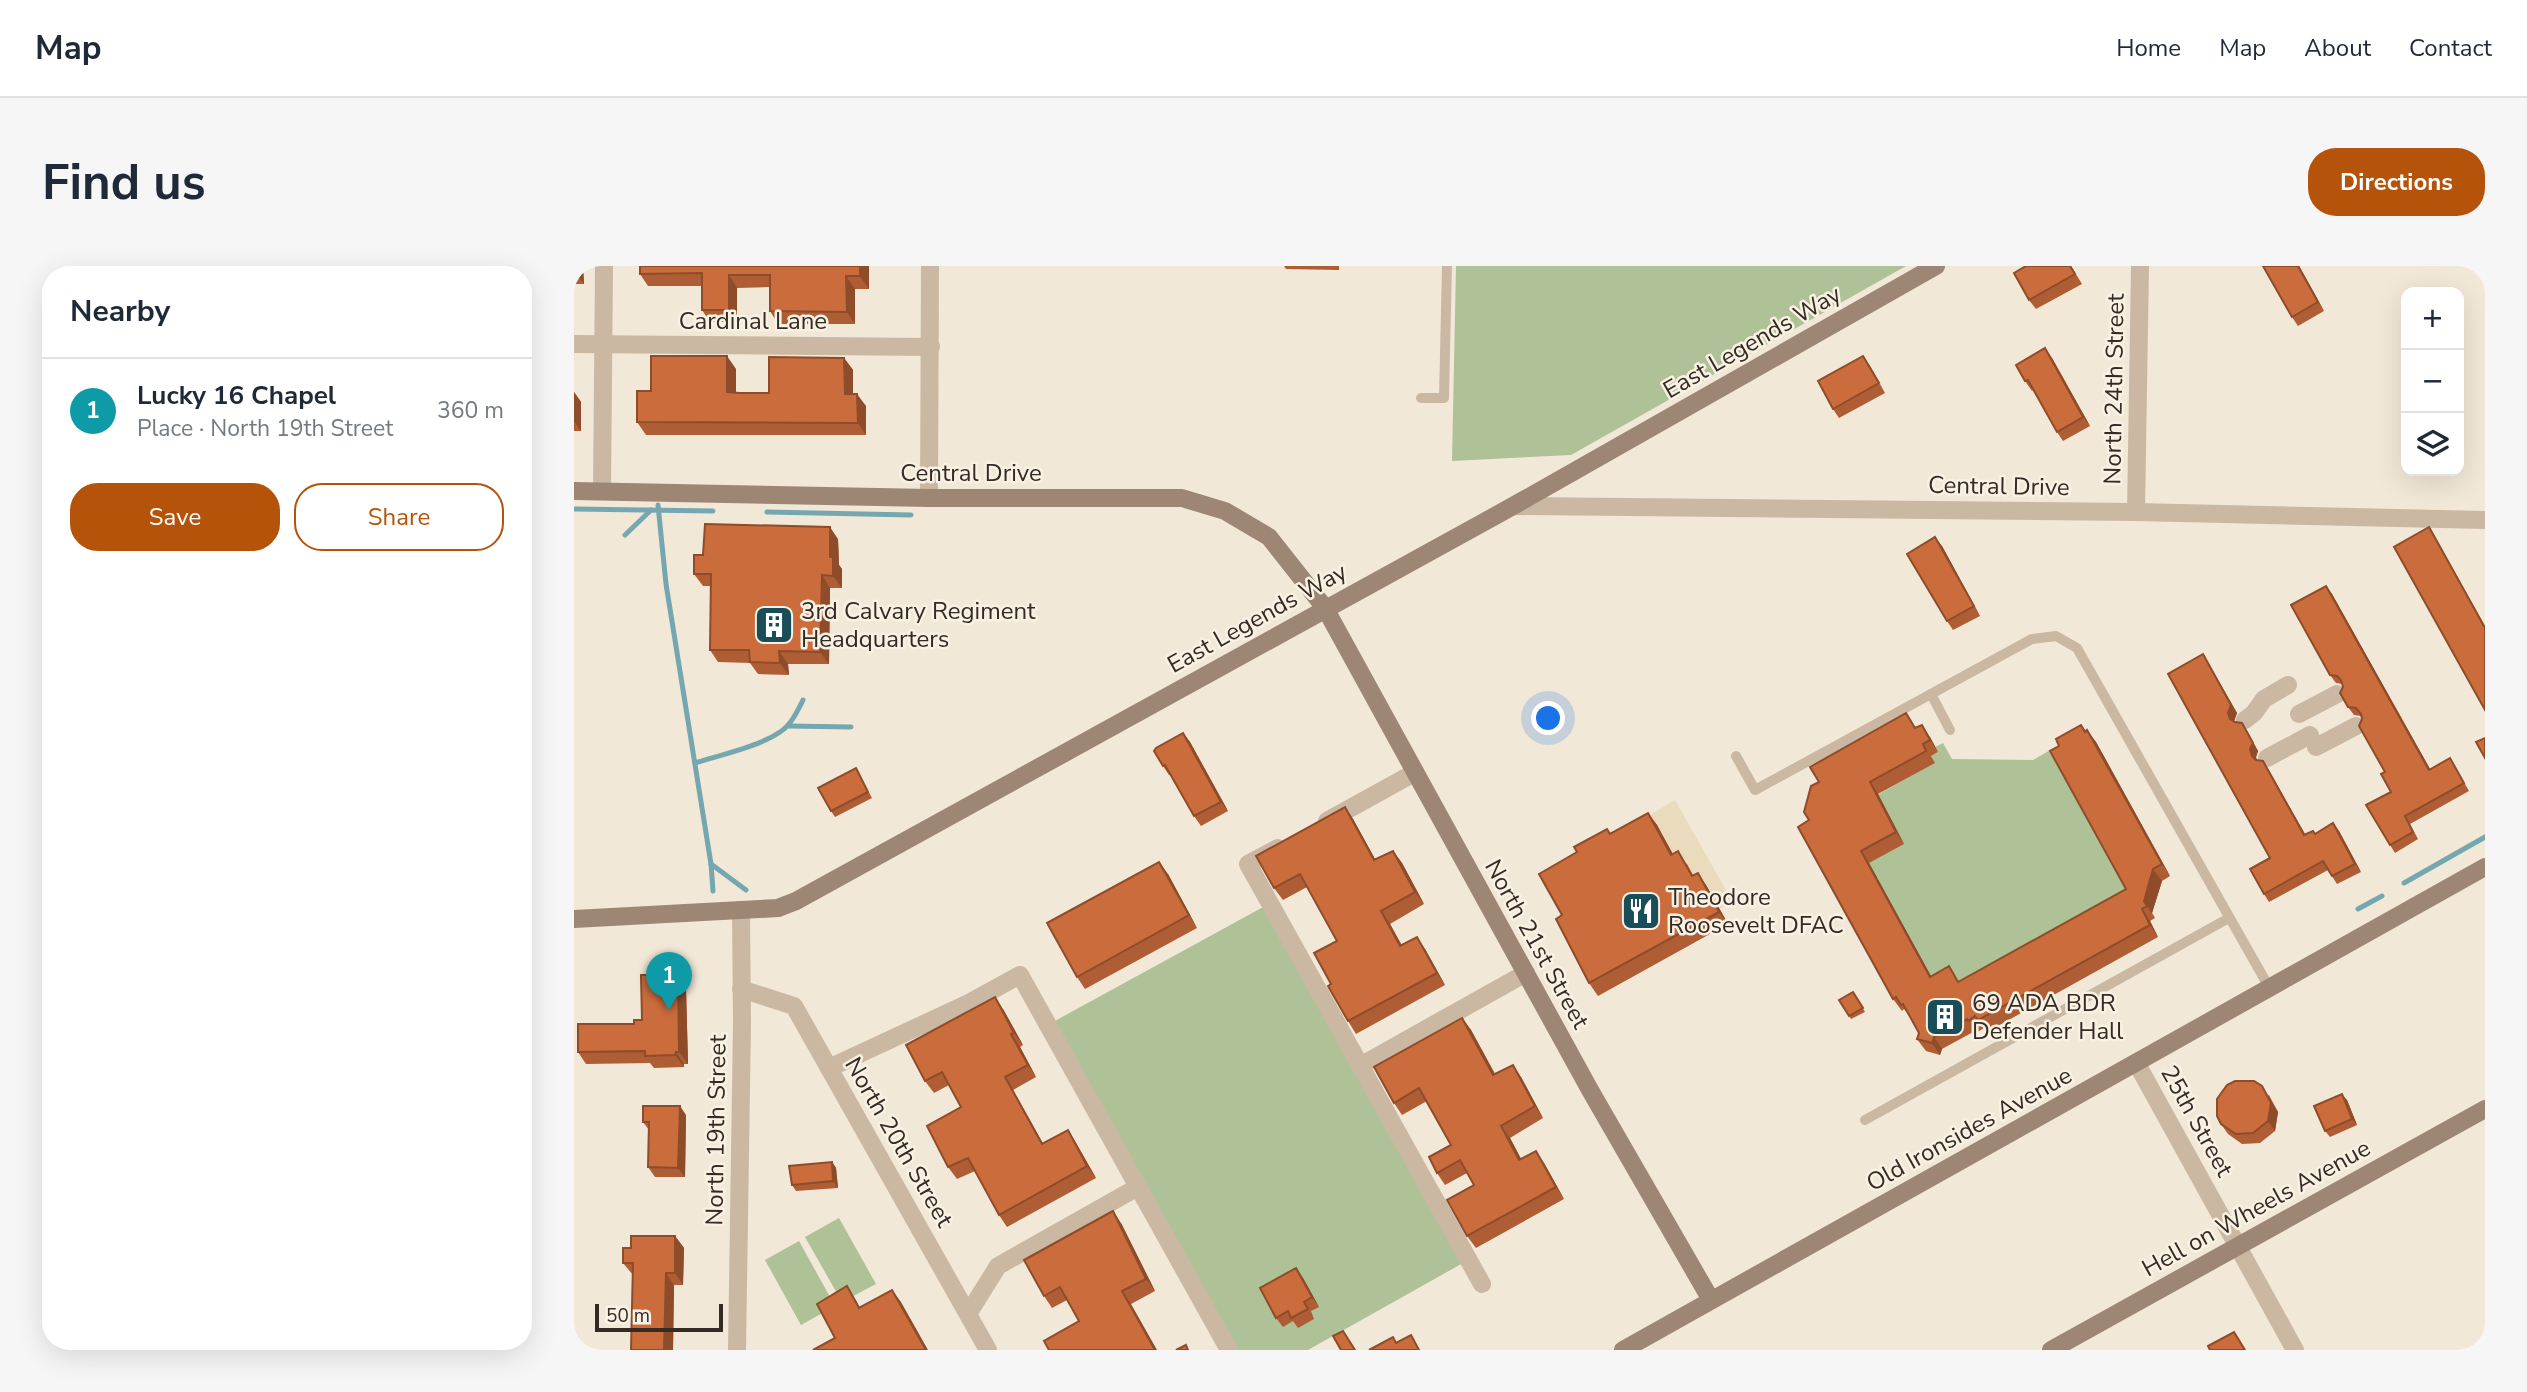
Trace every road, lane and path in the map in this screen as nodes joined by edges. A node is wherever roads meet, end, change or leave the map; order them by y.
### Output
1 (604, 266) edge
2 (930, 266) edge
3 (1447, 266) edge
4 (1936, 266) edge
5 (2140, 266) edge
6 (574, 344) edge
7 (602, 344) junction
8 (931, 347) junction
9 (1420, 398) dead end
10 (574, 491) edge
11 (602, 491) junction
12 (929, 498) junction
13 (1513, 506) junction
14 (2136, 512) junction
15 (2485, 520) edge
16 (1325, 608) junction
17 (2288, 685) dead end
18 (1931, 694) junction
19 (2336, 694) dead end
20 (2299, 714) dead end
21 (2245, 720) dead end
22 (2356, 726) edge
23 (1950, 730) dead end
24 (1737, 756) dead end
25 (2267, 758) dead end
26 (1414, 773) junction
27 (2485, 867) edge
28 (741, 910) junction
29 (2229, 918) junction
30 (574, 919) edge
31 (1526, 973) junction
32 (741, 989) junction
33 (2270, 989) junction
34 (2137, 1064) junction
35 (1360, 1066) junction
36 (829, 1068) junction
37 (2485, 1109) edge
38 (1865, 1120) dead end
39 (1138, 1187) junction
40 (2238, 1246) junction
41 (1482, 1284) dead end
42 (1711, 1300) junction
43 (968, 1314) junction
44 (737, 1350) edge
45 (988, 1350) edge
46 (1228, 1350) edge
47 (1623, 1350) edge
48 (2051, 1350) edge
49 (2295, 1350) edge

1 - 7 street
2 - 8 street
3 - 9 lane
4 - 13 street, East Legends Way
5 - 14 street, North 24th Street
6 - 7 street, Cardinal Lane
7 - 8 street, Cardinal Lane
7 - 11 street
8 - 12 street
10 - 11 street, Central Drive
11 - 12 street, Central Drive
12 - 16 street, Central Drive
13 - 14 street, Central Drive
13 - 16 street, East Legends Way
14 - 15 street, Central Drive
16 - 26 street, North 21st Street
16 - 28 street, East Legends Way
17 - 21 street
18 - 23 lane
18 - 24 lane
18 - 29 lane
19 - 20 street
22 - 25 street
26 - 31 street, North 21st Street
26 - 35 street
27 - 33 street, Old Ironsides Avenue
28 - 30 street, East Legends Way
28 - 32 street, North 19th Street
29 - 33 lane
29 - 38 lane
31 - 35 street
31 - 42 street, North 21st Street
32 - 36 street, North 20th Street
32 - 44 street, North 19th Street
33 - 34 street, Old Ironsides Avenue
34 - 40 street, 25th Street
34 - 42 street, Old Ironsides Avenue
35 - 41 street
36 - 39 street
36 - 43 street, North 20th Street
37 - 40 street, Hell on Wheels Avenue
39 - 43 street
39 - 46 street
40 - 48 street, Hell on Wheels Avenue
40 - 49 street, 25th Street
42 - 47 street, Old Ironsides Avenue
43 - 45 street, North 20th Street

